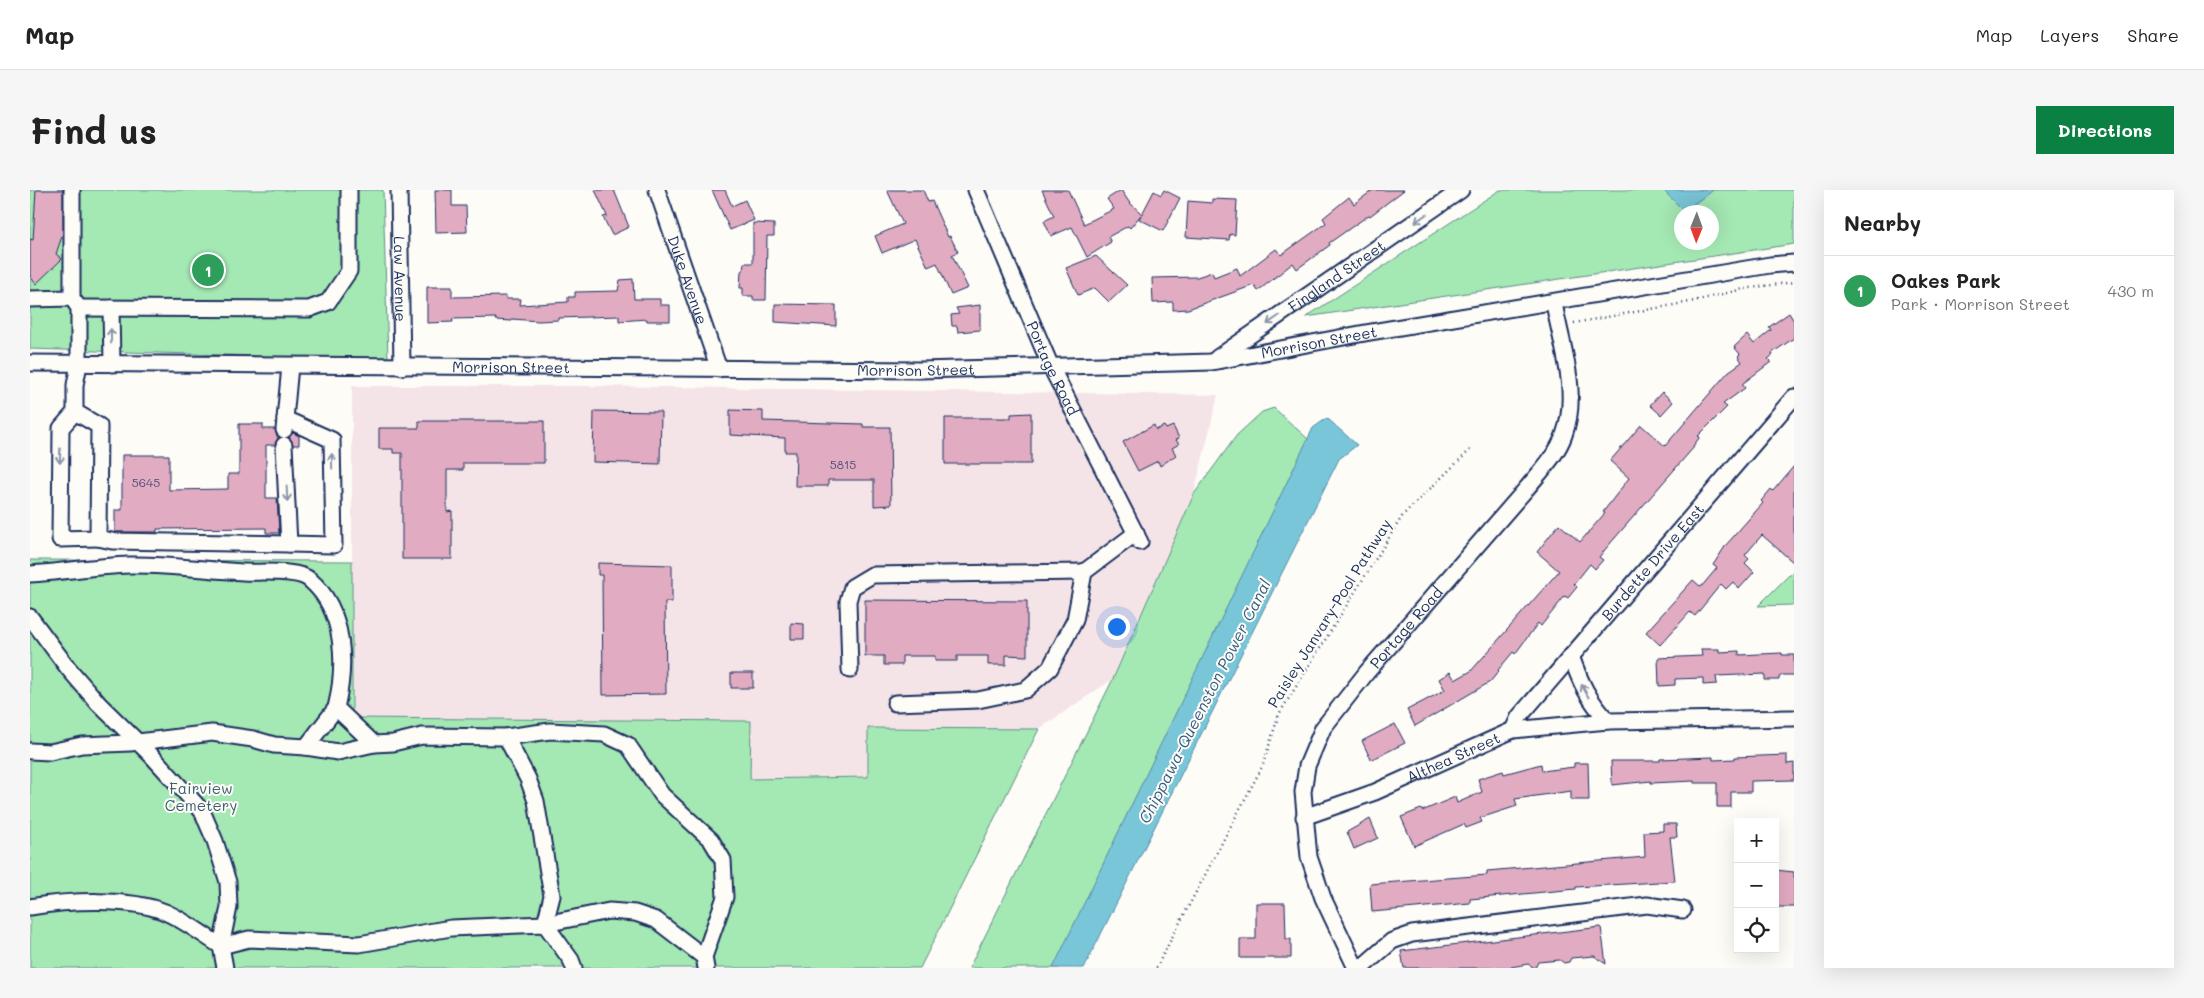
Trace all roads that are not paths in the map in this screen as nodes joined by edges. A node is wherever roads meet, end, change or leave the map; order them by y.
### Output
1 (72, 190) edge
2 (349, 190) edge
3 (398, 190) edge
4 (657, 190) edge
5 (976, 190) edge
6 (1461, 190) edge
7 (1794, 263) edge
8 (30, 298) edge
9 (75, 303) junction
10 (1554, 303) junction
11 (111, 308) junction
12 (1212, 362) junction
13 (30, 363) edge
14 (79, 364) junction
15 (112, 364) junction
16 (290, 366) junction
17 (402, 367) junction
18 (1051, 367) junction
19 (719, 369) junction
20 (1794, 397) edge
21 (74, 412) junction
22 (284, 446) dead end
23 (98, 538) junction
24 (289, 544) junction
25 (1084, 572) junction
26 (30, 574) edge
27 (30, 618) edge
28 (1571, 656) junction
29 (850, 670) dead end
30 (895, 703) dead end
31 (336, 708) junction
32 (1794, 718) edge
33 (1608, 721) junction
34 (1513, 730) junction
35 (506, 737) junction
36 (137, 742) junction
37 (374, 744) junction
38 (306, 747) junction
39 (30, 751) edge
40 (1304, 817) junction
41 (30, 906) edge
42 (1683, 910) dead end
43 (545, 924) junction
44 (222, 946) junction
45 (705, 962) edge
46 (225, 968) edge
47 (574, 968) edge
48 (1356, 968) edge
49 (1361, 968) edge

1 - 9 street
2 - 11 street
3 - 17 street, Law Avenue
4 - 19 street, Duke Avenue
5 - 18 street, Portage Road
6 -> 12 street, Fingland Street
7 - 10 street, Morrison Street
8 - 9 street
9 - 11 street
9 - 14 street
10 - 12 street, Morrison Street
10 - 40 street, Portage Road
15 -> 11 street
12 - 18 street, Morrison Street
13 - 14 street, Morrison Street
14 - 15 street, Morrison Street
14 - 21 street
15 - 16 street, Morrison Street
16 - 17 street, Morrison Street
24 -> 16 street
17 - 19 street, Morrison Street
18 - 19 street, Morrison Street
18 - 25 street, Portage Road
20 - 28 street, Burdette Drive East
21 - 23 street
21 -> 23 street
22 -> 24 street
23 - 24 street
25 - 29 street
25 - 30 street
26 - 31 street
27 - 36 street
33 -> 28 street
28 - 34 street, Burdette Drive East
31 - 37 street
31 - 38 street
32 - 33 street, Althea Street
33 - 34 street, Althea Street
34 - 40 street, Althea Street
35 - 37 street
35 - 43 street
35 - 45 street
36 - 38 street
36 - 39 street
36 - 44 street
37 - 38 street
40 - 48 street, Portage Road
41 - 44 street
42 - 49 street
43 - 44 street
43 - 45 street
43 - 47 street
44 - 46 street

